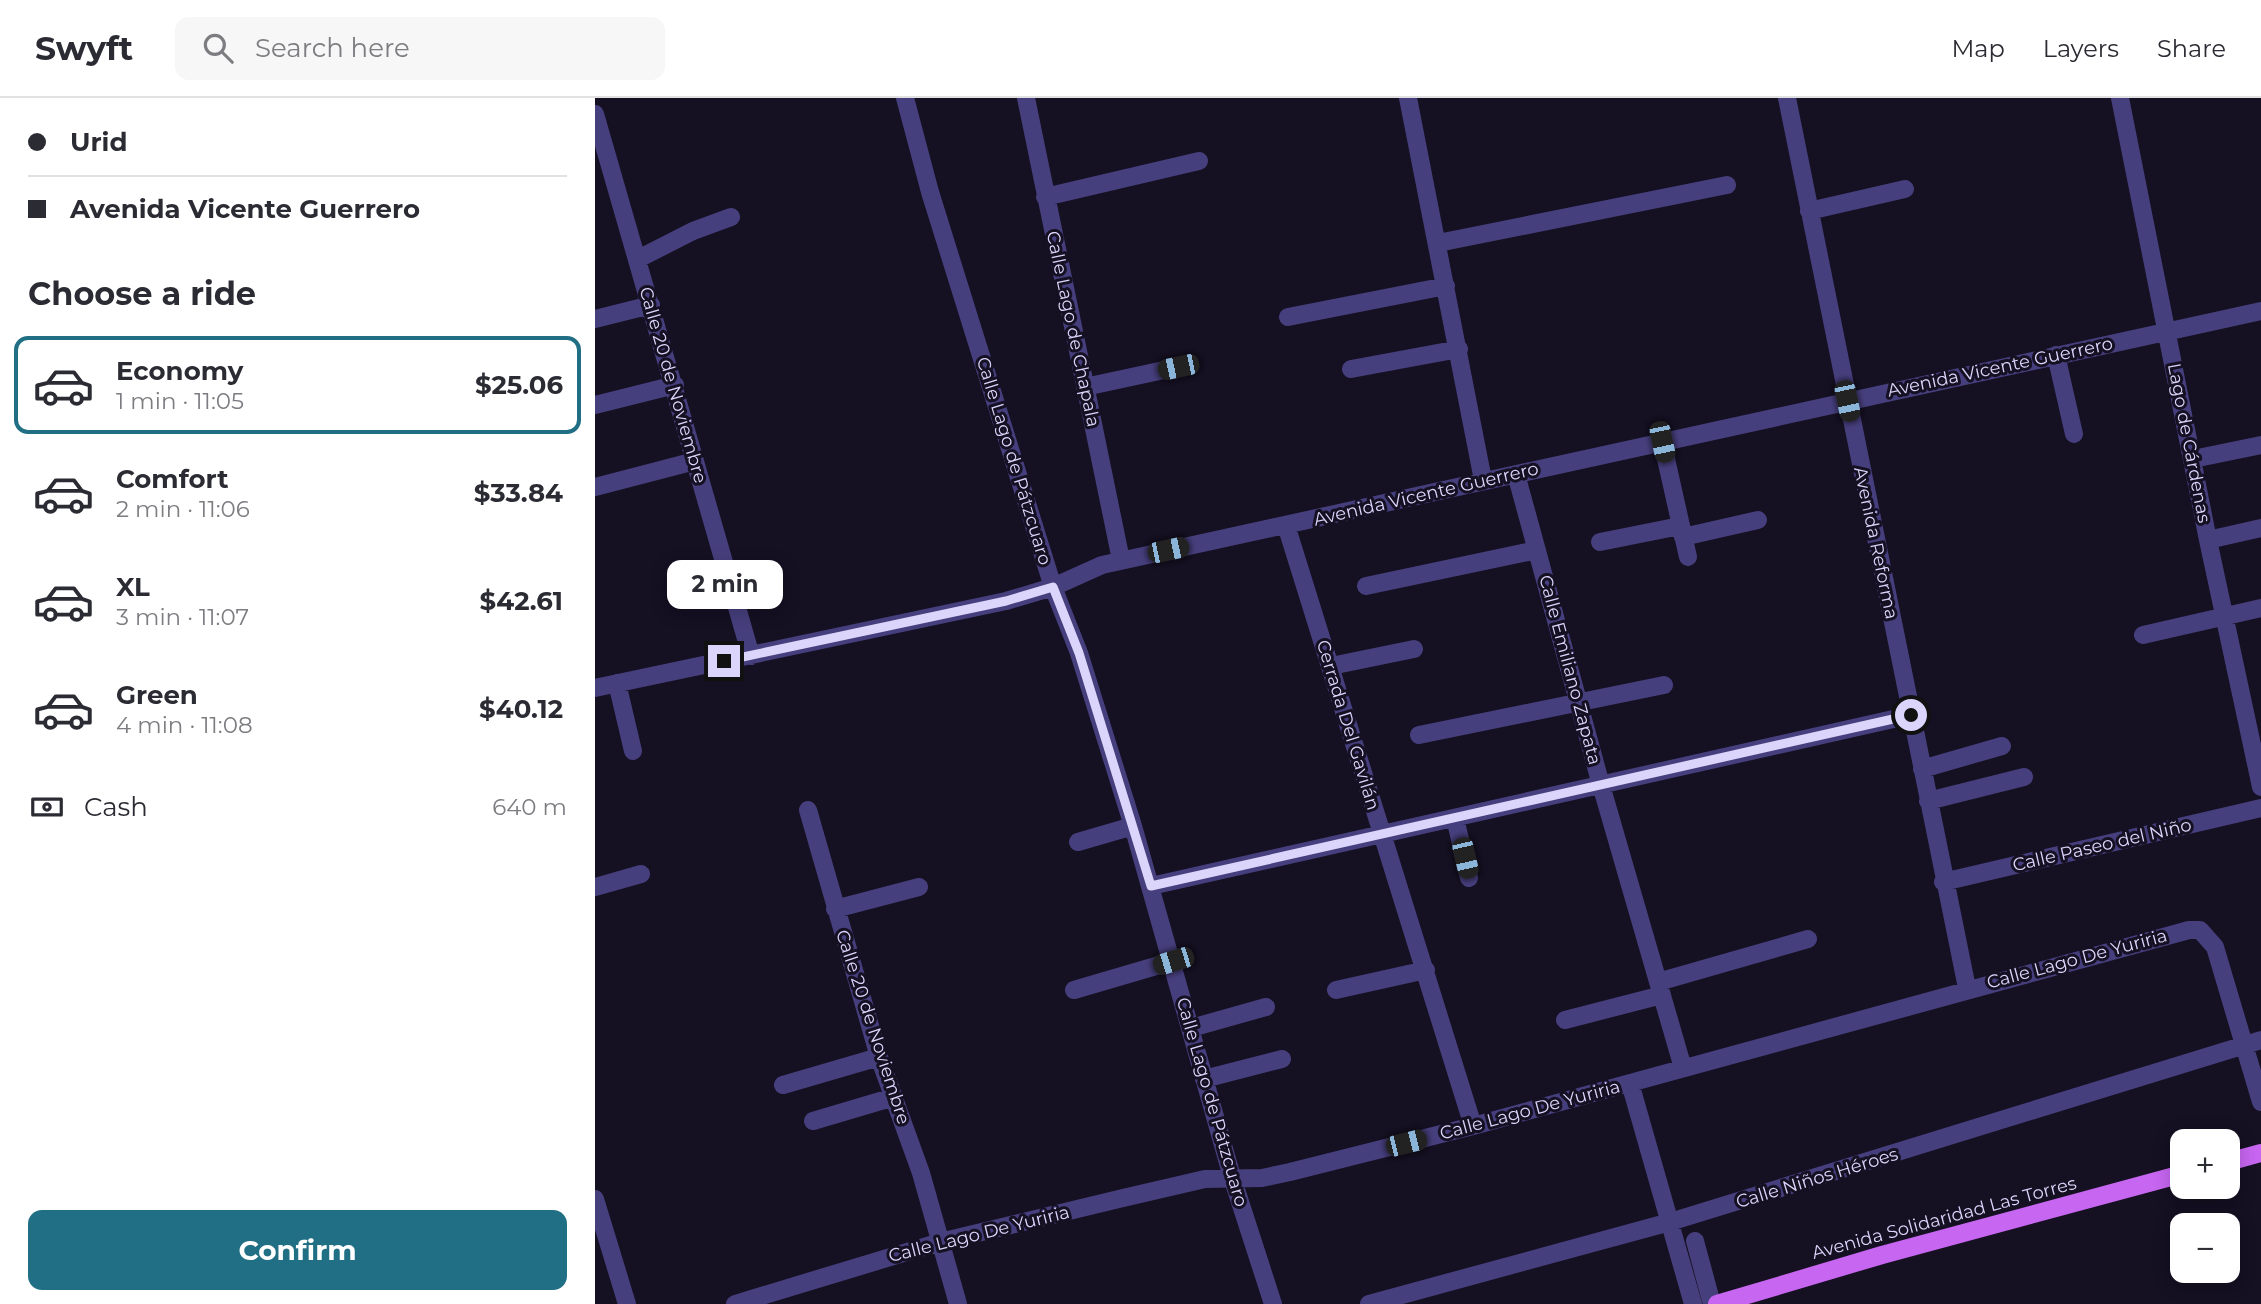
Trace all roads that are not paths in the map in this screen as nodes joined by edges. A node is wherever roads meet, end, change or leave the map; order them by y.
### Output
1 (905, 98) edge
2 (1026, 98) edge
3 (1408, 98) edge
4 (1787, 98) edge
5 (2120, 98) edge
6 (595, 114) edge
7 (1199, 161) dead end
8 (1727, 185) dead end
9 (1905, 189) dead end
10 (1045, 197) junction
11 (1809, 211) junction
12 (731, 217) dead end
13 (1438, 243) junction
14 (638, 259) junction
15 (1446, 286) junction
16 (651, 305) junction
17 (2261, 311) edge
18 (1288, 317) dead end
19 (595, 319) edge
20 (2167, 331) junction
21 (1459, 349) junction
22 (2056, 355) junction
23 (1178, 367) dead end
24 (1351, 369) dead end
25 (675, 385) junction
26 (1085, 387) junction
27 (1847, 401) junction
28 (595, 405) edge
29 (2074, 434) dead end
30 (1662, 442) junction
31 (2261, 444) edge
32 (2193, 458) junction
33 (695, 461) junction
34 (1516, 474) junction
35 (1483, 480) junction
36 (595, 487) edge
37 (1758, 520) dead end
38 (1286, 525) junction
39 (2261, 528) edge
40 (1681, 532) junction
41 (2208, 540) junction
42 (1599, 542) dead end
43 (1537, 550) junction
44 (1688, 557) dead end
45 (1121, 560) junction
46 (1366, 586) dead end
47 (1053, 587) junction
48 (2261, 608) edge
49 (2224, 616) junction
50 (2143, 635) dead end
51 (1414, 649) dead end
52 (751, 656) junction
53 (1331, 666) junction
54 (617, 683) junction
55 (1664, 685) dead end
56 (595, 688) edge
57 (1578, 701) junction
58 (1911, 715) junction
59 (1419, 735) dead end
60 (2002, 746) dead end
61 (633, 751) dead end
62 (1922, 769) junction
63 (2025, 777) dead end
64 (1601, 785) junction
65 (2261, 787) edge
66 (1928, 801) junction
67 (2261, 808) edge
68 (807, 810) dead end
69 (1455, 818) junction
70 (1133, 826) junction
71 (1381, 834) junction
72 (1079, 842) dead end
73 (641, 874) dead end
74 (1469, 878) dead end
75 (1943, 882) junction
76 (1151, 886) junction
77 (595, 887) edge
78 (919, 887) dead end
79 (835, 909) junction
80 (1808, 939) dead end
81 (1173, 961) junction
82 (1426, 970) junction
83 (1660, 988) junction
84 (1966, 988) junction
85 (1074, 990) dead end
86 (1336, 990) dead end
87 (1266, 1007) dead end
88 (1565, 1020) dead end
89 (1191, 1028) junction
90 (2253, 1043) edge
91 (879, 1057) junction
92 (1282, 1059) dead end
93 (1683, 1068) junction
94 (1204, 1079) junction
95 (1630, 1083) junction
96 (783, 1084) dead end
97 (894, 1097) junction
98 (2261, 1102) edge
99 (813, 1121) dead end
100 (1473, 1126) junction
101 (2261, 1153) edge
102 (2240, 1159) edge
103 (1232, 1177) junction
104 (2170, 1177) edge
105 (595, 1199) edge
106 (1669, 1222) junction
107 (600, 1235) edge
108 (1695, 1241) dead end
109 (940, 1242) junction
110 (1438, 1296) edge
111 (627, 1304) edge
112 (735, 1304) edge
113 (958, 1304) edge
114 (1273, 1304) edge
115 (1369, 1304) edge
116 (1693, 1304) edge
117 (1715, 1304) edge

1 - 47 street, Calle Lago de Pátzcuaro
2 - 10 street, Calle Lago de Chapala
3 - 13 street
4 - 11 street, Avenida Reforma
5 - 20 street, Lago de Cárdenas
6 - 14 street, Calle 20 de Noviembre
7 - 10 street
8 - 13 street
9 - 11 street
10 - 26 street, Calle Lago de Chapala
11 - 27 street, Avenida Reforma
12 - 14 street
13 - 15 street
14 - 16 street, Calle 20 de Noviembre
15 - 18 street
15 - 21 street
16 - 19 street
16 - 25 street, Calle 20 de Noviembre
17 - 20 street, Avenida Vicente Guerrero
20 - 22 street, Avenida Vicente Guerrero
20 - 32 street, Lago de Cárdenas
21 - 24 street
21 - 35 street
22 - 27 street, Avenida Vicente Guerrero
22 - 29 street
23 - 26 street
25 - 28 street
25 - 33 street, Calle 20 de Noviembre
26 - 45 street, Calle Lago de Chapala
27 - 30 street, Avenida Vicente Guerrero
27 - 58 street, Avenida Reforma
30 - 34 street, Avenida Vicente Guerrero
30 - 40 street
31 - 32 street
32 - 41 street, Lago de Cárdenas
33 - 36 street
33 - 52 street, Calle 20 de Noviembre
34 - 35 street, Avenida Vicente Guerrero
34 - 43 street, Calle Emiliano Zapata
35 - 38 street, Avenida Vicente Guerrero
37 - 40 street
38 - 45 street, Avenida Vicente Guerrero
38 - 53 street, Cerrada Del Gavilán
39 - 41 street
40 - 42 street
40 - 44 street
41 - 49 street, Lago de Cárdenas
43 - 46 street
43 - 57 street, Calle Emiliano Zapata
45 - 47 street, Avenida Vicente Guerrero
47 - 52 street, Avenida Vicente Guerrero
47 - 70 street, Calle Lago de Pátzcuaro
48 - 49 street
49 - 50 street
49 - 65 street, Lago de Cárdenas
51 - 53 street
52 - 54 street, Avenida Vicente Guerrero
53 - 71 street, Cerrada Del Gavilán
54 - 56 street, Avenida Vicente Guerrero
54 - 61 street
55 - 57 street
57 - 59 street
57 - 64 street, Calle Emiliano Zapata
58 - 62 street, Avenida Reforma
58 - 64 street
60 - 62 street
62 - 66 street, Avenida Reforma
63 - 66 street
64 - 69 street
64 - 83 street, Calle Emiliano Zapata
66 - 75 street, Avenida Reforma
67 - 75 street, Calle Paseo del Niño
68 - 79 street, Calle 20 de Noviembre
69 - 71 street
69 - 74 street
70 - 72 street
70 - 76 street, Calle Lago de Pátzcuaro
71 - 76 street
71 - 82 street, Cerrada Del Gavilán
73 - 77 street
75 - 84 street, Avenida Reforma
76 - 81 street, Calle Lago de Pátzcuaro
78 - 79 street
79 - 91 street, Calle 20 de Noviembre
80 - 83 street
81 - 85 street
81 - 89 street, Calle Lago de Pátzcuaro
82 - 86 street
82 - 100 street, Cerrada Del Gavilán
83 - 88 street
83 - 93 street, Calle Emiliano Zapata
84 - 90 street, Calle Lago De Yuriria
84 - 93 street, Calle Lago De Yuriria
87 - 89 street
89 - 94 street, Calle Lago de Pátzcuaro
90 - 98 street
90 - 106 street, Calle Niños Héroes
91 - 96 street
91 - 97 street, Calle 20 de Noviembre
92 - 94 street
93 - 95 street, Calle Lago De Yuriria
94 - 103 street, Calle Lago de Pátzcuaro
95 - 100 street, Calle Lago De Yuriria
95 - 106 street
97 - 99 street
97 - 109 street, Calle 20 de Noviembre
100 - 103 street, Calle Lago De Yuriria
101 - 102 main road
103 - 109 street, Calle Lago De Yuriria
103 - 114 street, Calle Lago de Pátzcuaro
104 - 117 main road, Avenida Solidaridad Las Torres
105 - 107 street
106 - 110 street, Calle Niños Héroes
106 - 116 street
107 - 111 street
108 - 117 street
109 - 112 street, Calle Lago De Yuriria
109 - 113 street, Calle 20 de Noviembre
110 - 115 street, Calle Niños Héroes

